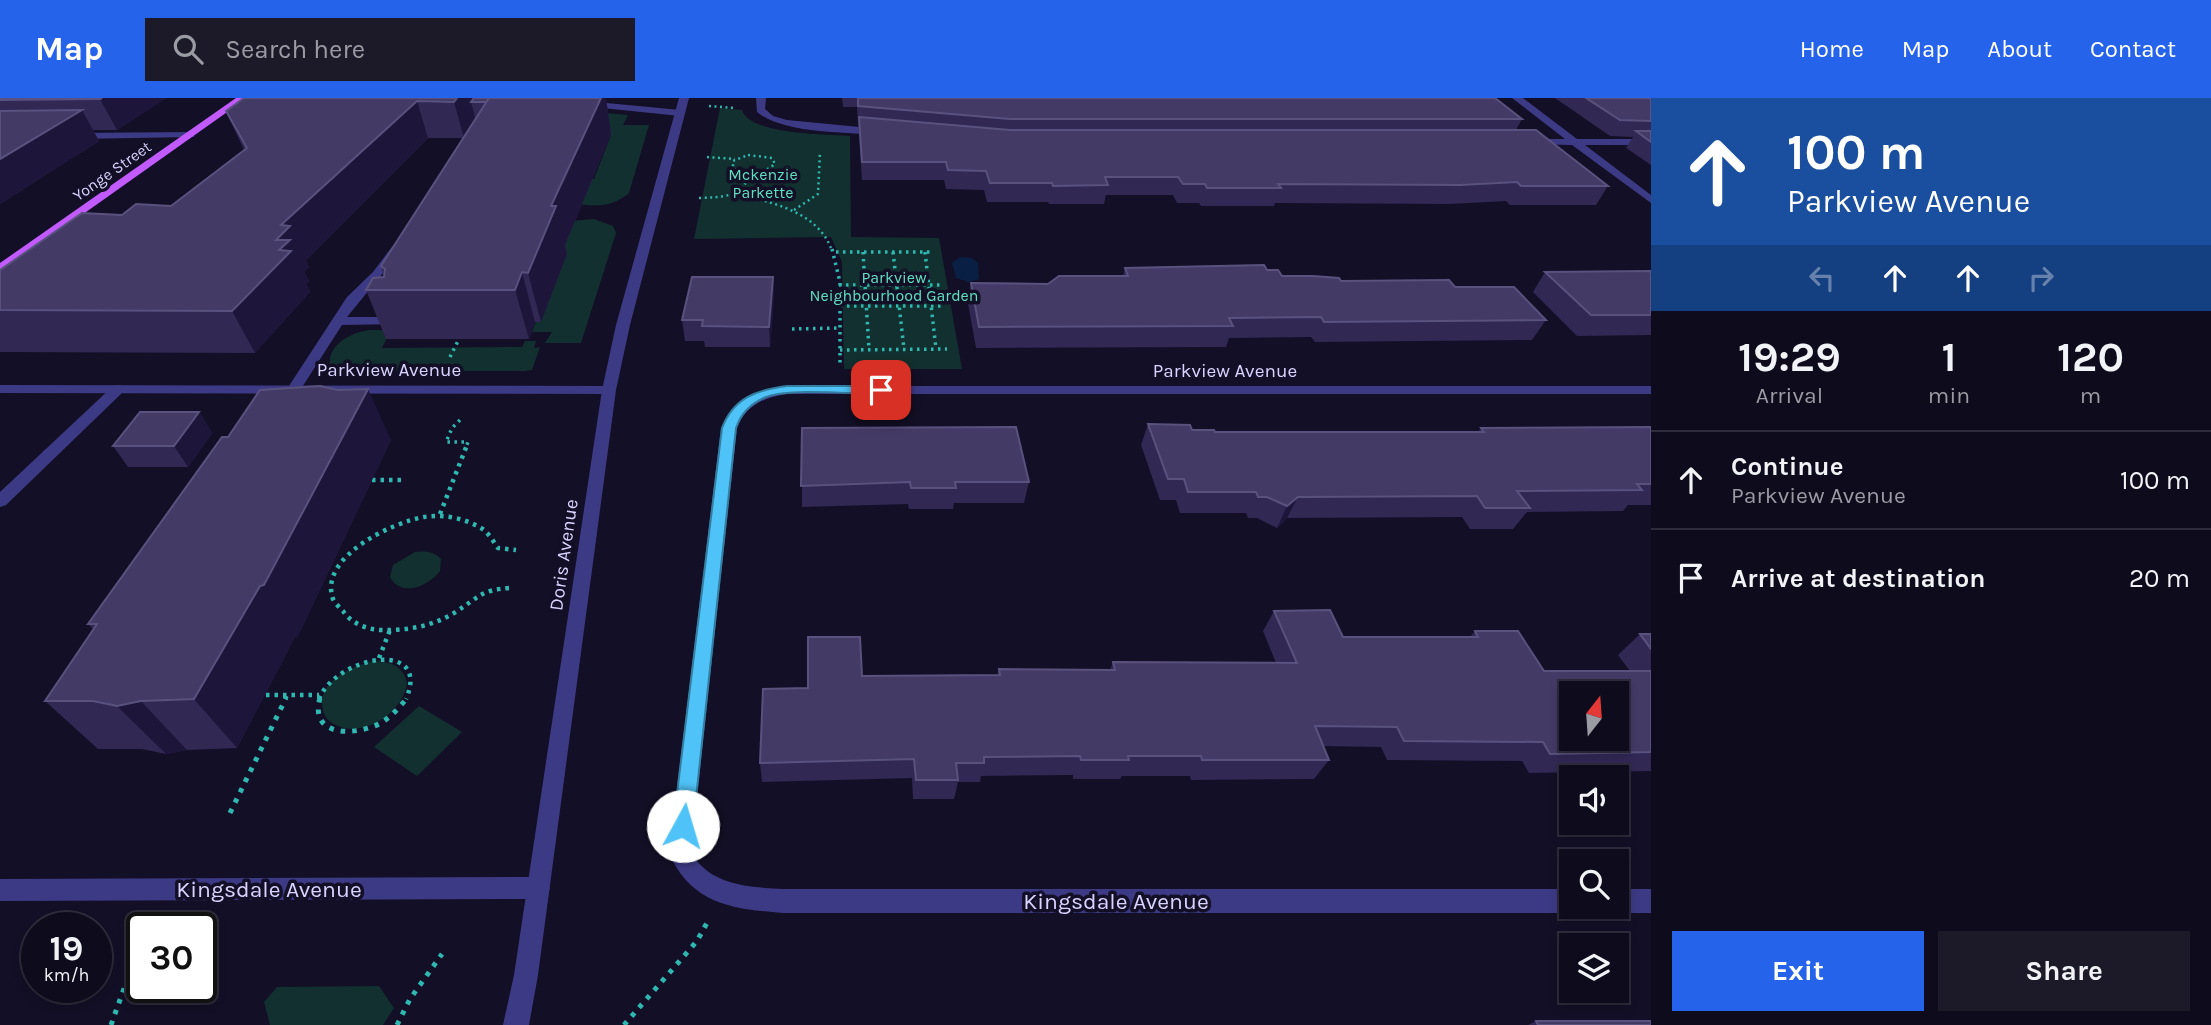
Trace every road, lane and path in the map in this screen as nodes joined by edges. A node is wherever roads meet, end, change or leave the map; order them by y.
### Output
1 (242, 98) edge
2 (761, 98) edge
3 (1517, 98) edge
4 (568, 102) edge
5 (682, 105) edge
6 (707, 106) dead end
7 (743, 108) dead end
8 (821, 126) junction
9 (890, 133) edge
10 (190, 135) junction
11 (56, 136) edge
12 (1524, 142) edge
13 (1575, 142) junction
14 (1651, 142) edge
15 (708, 157) dead end
16 (736, 159) junction
17 (751, 173) junction
18 (738, 194) junction
19 (699, 198) dead end
20 (1651, 200) edge
21 (794, 211) junction
22 (402, 240) edge
23 (835, 252) junction
24 (863, 252) junction
25 (892, 252) junction
26 (925, 252) junction
27 (931, 252) dead end
28 (0, 269) edge
29 (839, 285) junction
30 (865, 285) junction
31 (897, 285) junction
32 (928, 285) junction
33 (942, 285) dead end
34 (840, 306) junction
35 (867, 306) junction
36 (899, 306) junction
37 (930, 306) junction
38 (943, 306) dead end
39 (338, 321) junction
40 (396, 321) edge
41 (840, 328) junction
42 (792, 329) dead end
43 (458, 341) dead end
44 (840, 349) junction
45 (869, 349) junction
46 (904, 349) junction
47 (936, 349) junction
48 (947, 349) dead end
49 (450, 357) dead end
50 (841, 372) dead end
51 (0, 389) edge
52 (118, 389) junction
53 (294, 389) junction
54 (609, 390) junction
55 (1651, 390) edge
56 (460, 420) dead end
57 (372, 480) dead end
58 (401, 480) dead end
59 (0, 502) edge
60 (439, 515) junction
61 (516, 550) dead end
62 (509, 588) dead end
63 (390, 630) junction
64 (379, 658) junction
65 (266, 695) dead end
66 (287, 695) junction
67 (319, 695) junction
68 (230, 813) dead end
69 (680, 853) joint
70 (538, 888) junction
71 (0, 890) edge
72 (1559, 901) edge
73 (1629, 901) edge
74 (1651, 901) edge
75 (708, 920) dead end
76 (442, 954) dead end
77 (126, 983) edge
78 (111, 1025) edge
79 (397, 1025) edge
80 (516, 1025) edge
81 (624, 1025) edge

1 - 10 main road, Yonge Street
2 - 8 street
3 - 13 street
4 - 5 street
5 - 54 street, Doris Avenue
6 - 7 path
8 - 9 street
8 - 21 path
10 - 11 street
10 - 28 main road, Yonge Street
12 - 13 street
13 - 14 street
13 - 20 street
15 - 16 path
16 - 17 path
16 - 17 path
17 - 18 path
18 - 19 path
18 - 21 path
21 - 23 path
22 - 39 street
23 - 24 path
23 - 29 path
24 - 25 path
24 - 30 path
25 - 26 path
25 - 31 path
26 - 27 path
26 - 32 path
29 - 30 path
29 - 34 path
30 - 31 path
30 - 35 path
31 - 32 path
31 - 36 path
32 - 33 path
32 - 37 path
34 - 35 path
34 - 41 path
35 - 36 path
35 - 45 path
36 - 37 path
36 - 46 path
37 - 38 path
37 - 47 path
39 - 40 street
39 - 53 street
41 - 42 path
41 - 44 path
43 - 49 path
44 - 45 path
44 - 50 path
45 - 46 path
46 - 47 path
47 - 48 path
51 - 52 street, Parkview Avenue
52 - 53 street, Parkview Avenue
52 - 59 street
53 - 54 street, Parkview Avenue
54 - 70 street, Doris Avenue
55 - 69 street, Parkview Avenue
56 - 60 path
57 - 58 path
60 - 61 path
60 - 63 path
62 - 63 path
63 - 64 path
64 - 67 path
64 - 67 path
65 - 66 path
66 - 67 path
66 - 68 path
69 - 72 street, Kingsdale Avenue
70 - 71 street, Kingsdale Avenue
70 - 80 street, Doris Avenue
73 - 74 street
75 - 81 path
76 - 79 path
77 - 78 path

